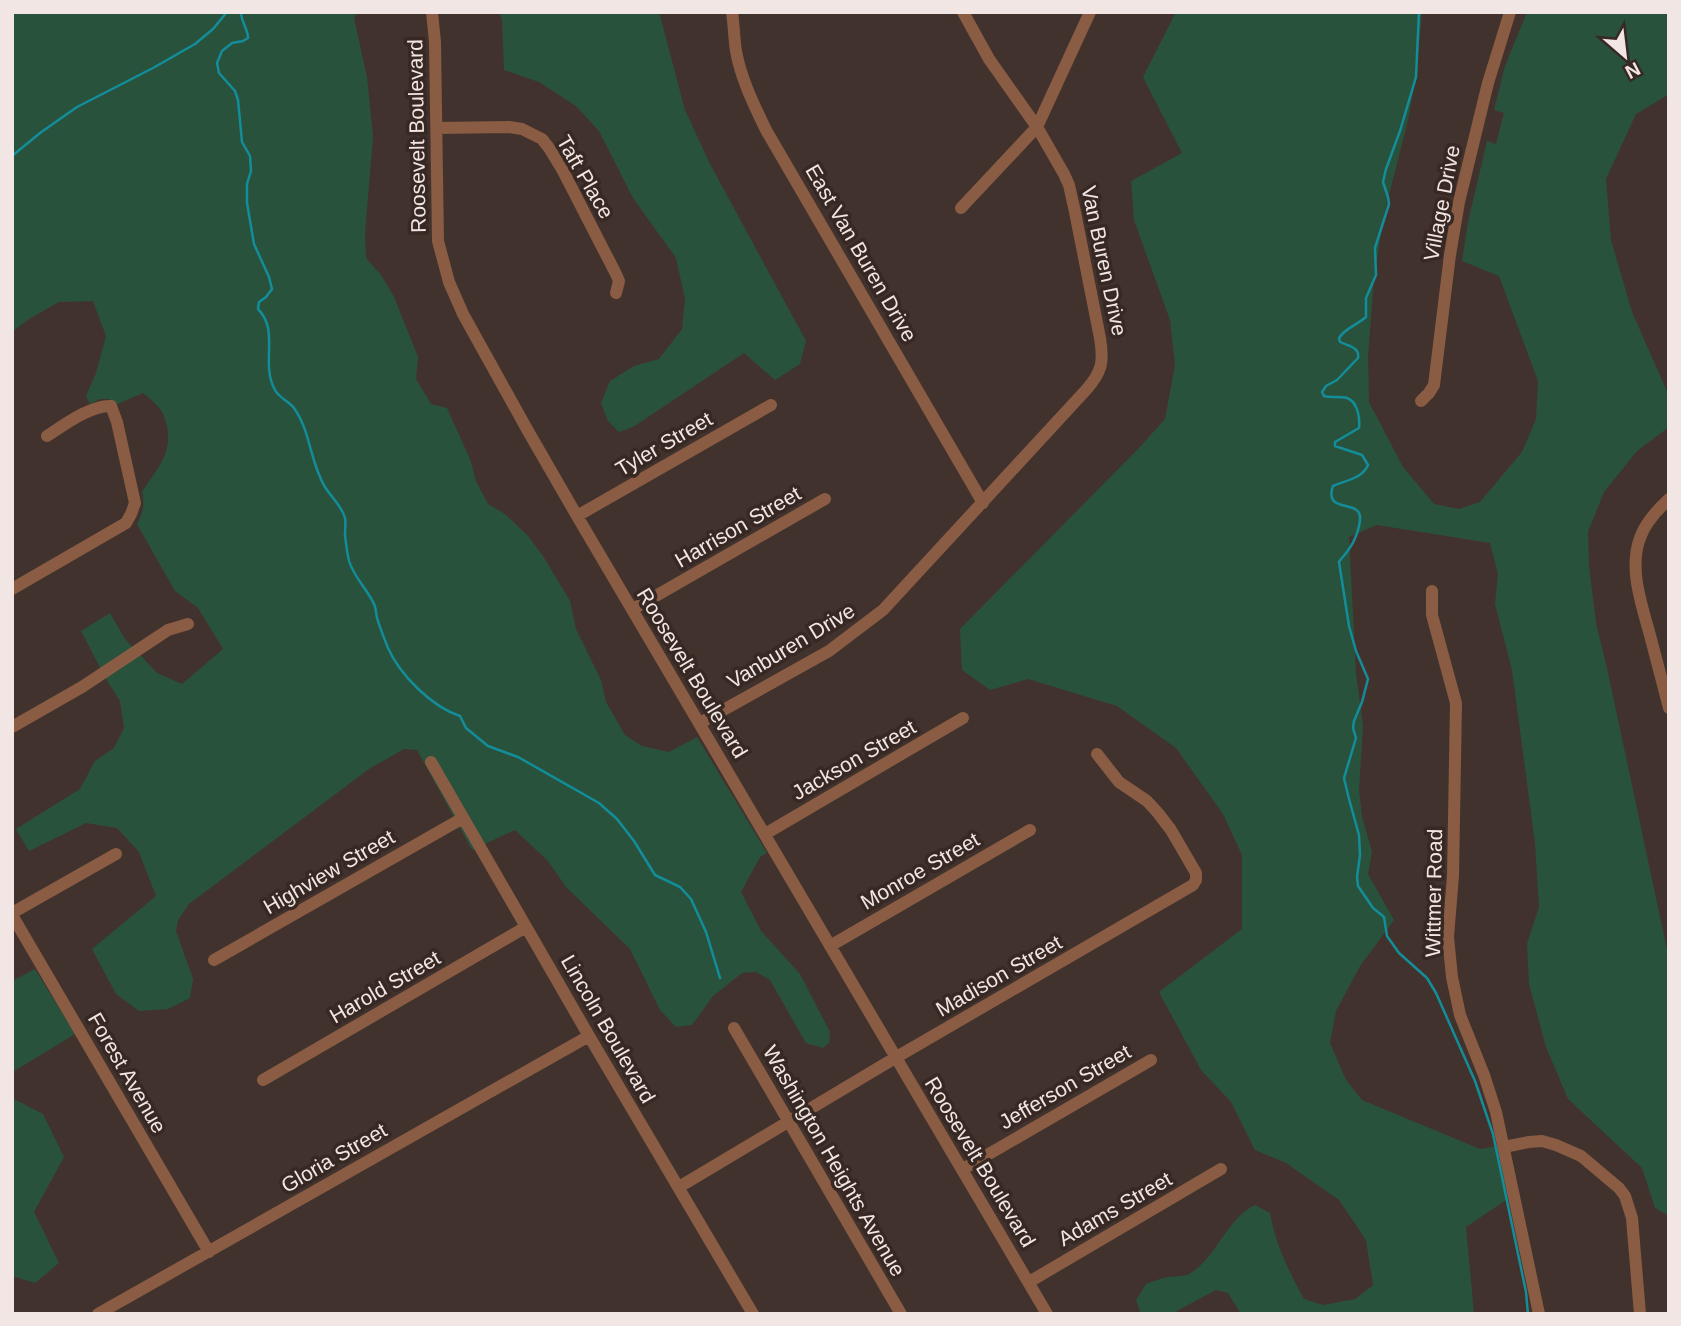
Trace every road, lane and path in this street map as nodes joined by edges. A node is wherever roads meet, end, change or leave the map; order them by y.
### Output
1 (432, 12) edge
2 (732, 12) edge
3 (964, 12) edge
4 (1090, 12) edge
5 (1510, 12) edge
6 (1037, 127) junction
7 (437, 128) junction
8 (961, 208) dead end
9 (616, 293) dead end
10 (1421, 401) dead end
11 (771, 405) dead end
12 (47, 436) dead end
13 (825, 499) dead end
14 (1669, 499) edge
15 (983, 503) junction
16 (577, 516) junction
17 (12, 589) edge
18 (1432, 590) dead end
19 (633, 610) junction
20 (188, 624) dead end
21 (1669, 708) edge
22 (963, 718) dead end
23 (700, 723) junction
24 (12, 727) edge
25 (1097, 754) dead end
26 (431, 762) dead end
27 (463, 818) junction
28 (1030, 830) dead end
29 (765, 834) junction
30 (116, 854) dead end
31 (12, 914) edge
32 (526, 926) junction
33 (830, 946) junction
34 (214, 960) dead end
35 (734, 1028) dead end
36 (589, 1036) junction
37 (895, 1058) junction
38 (1151, 1060) dead end
39 (262, 1080) dead end
40 (789, 1122) junction
41 (1504, 1147) junction
42 (963, 1169) junction
43 (1222, 1169) dead end
44 (679, 1187) junction
45 (209, 1252) junction
46 (1029, 1282) junction
47 (98, 1314) edge
48 (753, 1314) edge
49 (901, 1314) edge
50 (1047, 1314) edge
51 (1539, 1314) edge
52 (1640, 1314) edge

1 - 7 street, Roosevelt Boulevard
2 - 15 street, East Van Buren Drive
3 - 6 street, Van Buren Drive
4 - 6 street
5 - 10 street, Village Drive
6 - 8 street
6 - 15 street, Van Buren Drive
7 - 9 street, Taft Place
7 - 16 street, Roosevelt Boulevard
11 - 16 street, Tyler Street
12 - 17 street
13 - 19 street, Harrison Street
14 - 21 street
15 - 23 street, Vanburen Drive
16 - 19 street, Roosevelt Boulevard
18 - 41 street, Wittmer Road
19 - 23 street, Roosevelt Boulevard
20 - 24 street
22 - 29 street, Jackson Street
23 - 29 street, Roosevelt Boulevard
25 - 37 street, Madison Street
26 - 27 street, Lincoln Boulevard
27 - 32 street, Lincoln Boulevard
27 - 34 street, Highview Street
28 - 33 street, Monroe Street
29 - 33 street, Roosevelt Boulevard
30 - 31 street
31 - 45 street, Forest Avenue
32 - 36 street, Lincoln Boulevard
32 - 39 street, Harold Street
33 - 37 street, Roosevelt Boulevard
35 - 40 street, Washington Heights Avenue
36 - 44 street, Lincoln Boulevard
36 - 45 street, Gloria Street
37 - 40 street, Madison Street
37 - 42 street, Roosevelt Boulevard
38 - 42 street, Jefferson Street
40 - 44 street, Madison Street
40 - 49 street, Washington Heights Avenue
41 - 51 street, Wittmer Road
41 - 52 street
42 - 46 street, Roosevelt Boulevard
43 - 46 street, Adams Street
44 - 48 street, Lincoln Boulevard
45 - 47 street, Gloria Street
46 - 50 street, Roosevelt Boulevard

